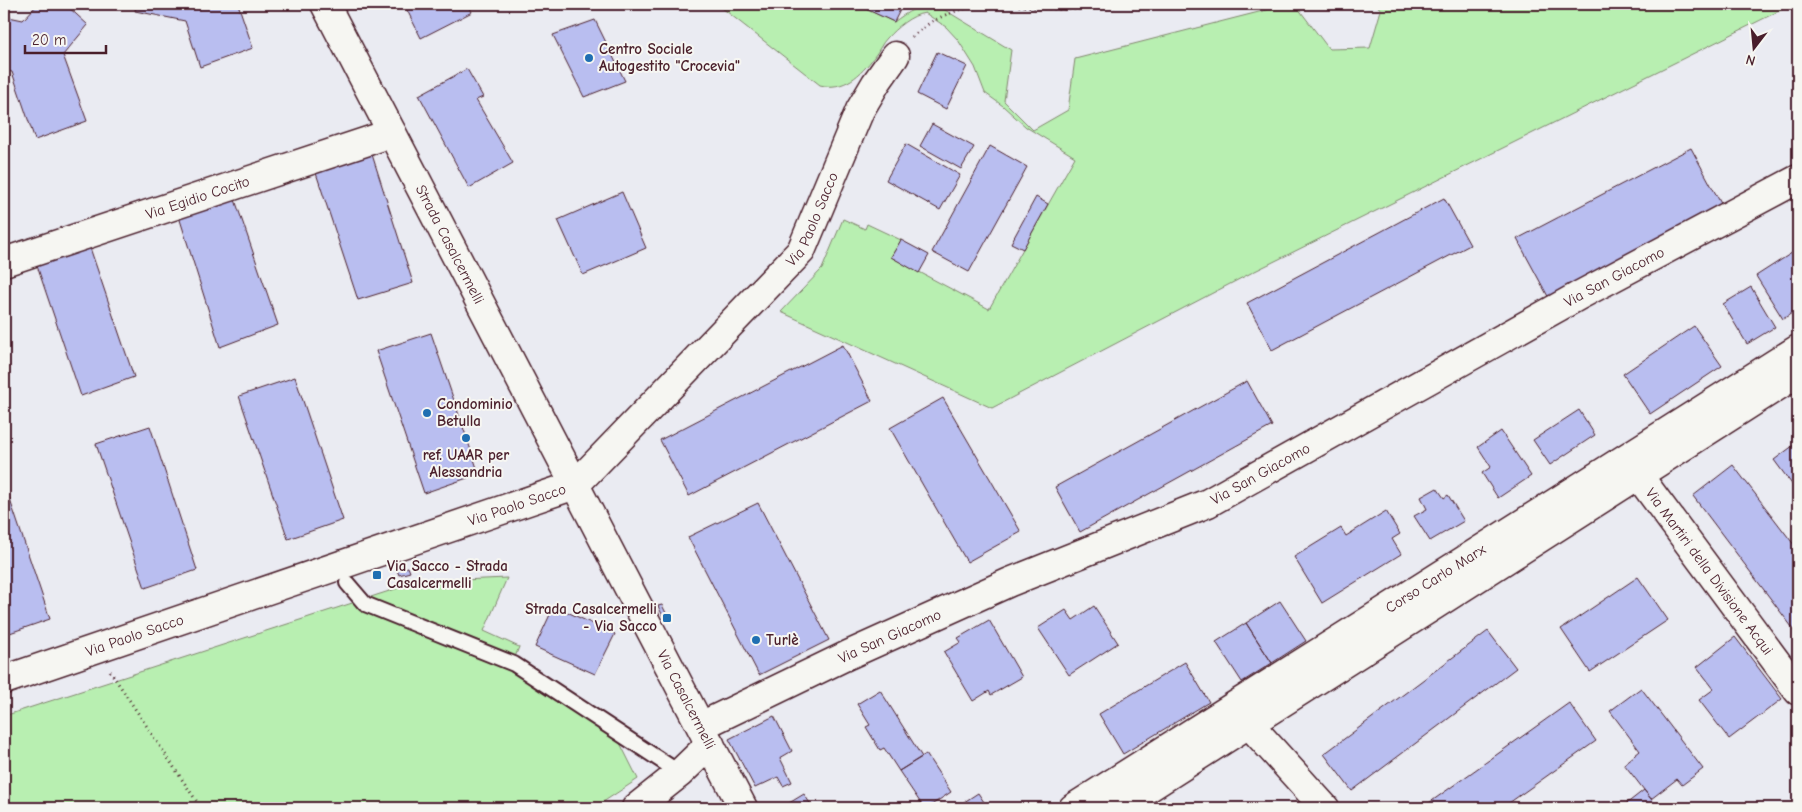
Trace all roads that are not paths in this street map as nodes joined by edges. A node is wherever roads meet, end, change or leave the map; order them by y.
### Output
1 (325, 4) edge
2 (895, 56) road end
3 (392, 133) junction
4 (1798, 179) edge
5 (4, 262) edge
6 (1798, 348) edge
7 (1798, 373) edge
8 (1638, 475) junction
9 (575, 485) junction
10 (347, 583) dead end
11 (4, 680) edge
12 (1798, 692) edge
13 (1249, 724) junction
14 (705, 735) junction
15 (680, 773) junction
16 (636, 808) edge
17 (743, 808) edge
18 (1073, 808) edge
19 (1116, 808) edge
20 (1325, 808) edge

1 - 3 street, Strada Casalcermelli
2 - 9 street, Via Paolo Sacco
3 - 5 street, Via Egidio Cocito
3 - 9 street, Strada Casalcermelli
4 - 14 street, Via San Giacomo
6 - 18 street, Corso Carlo Marx
7 - 8 street, Corso Carlo Marx
8 - 12 street, Via Martiri della Divisione Acqui
8 - 13 street, Corso Carlo Marx
9 - 11 street, Via Paolo Sacco
9 - 14 street, Via Casalcermelli
10 - 15 lane
13 - 19 street, Corso Carlo Marx
13 - 20 street
14 - 15 street, Via San Giacomo
14 - 17 street, Via Casalcermelli
15 - 16 street, Via San Giacomo

